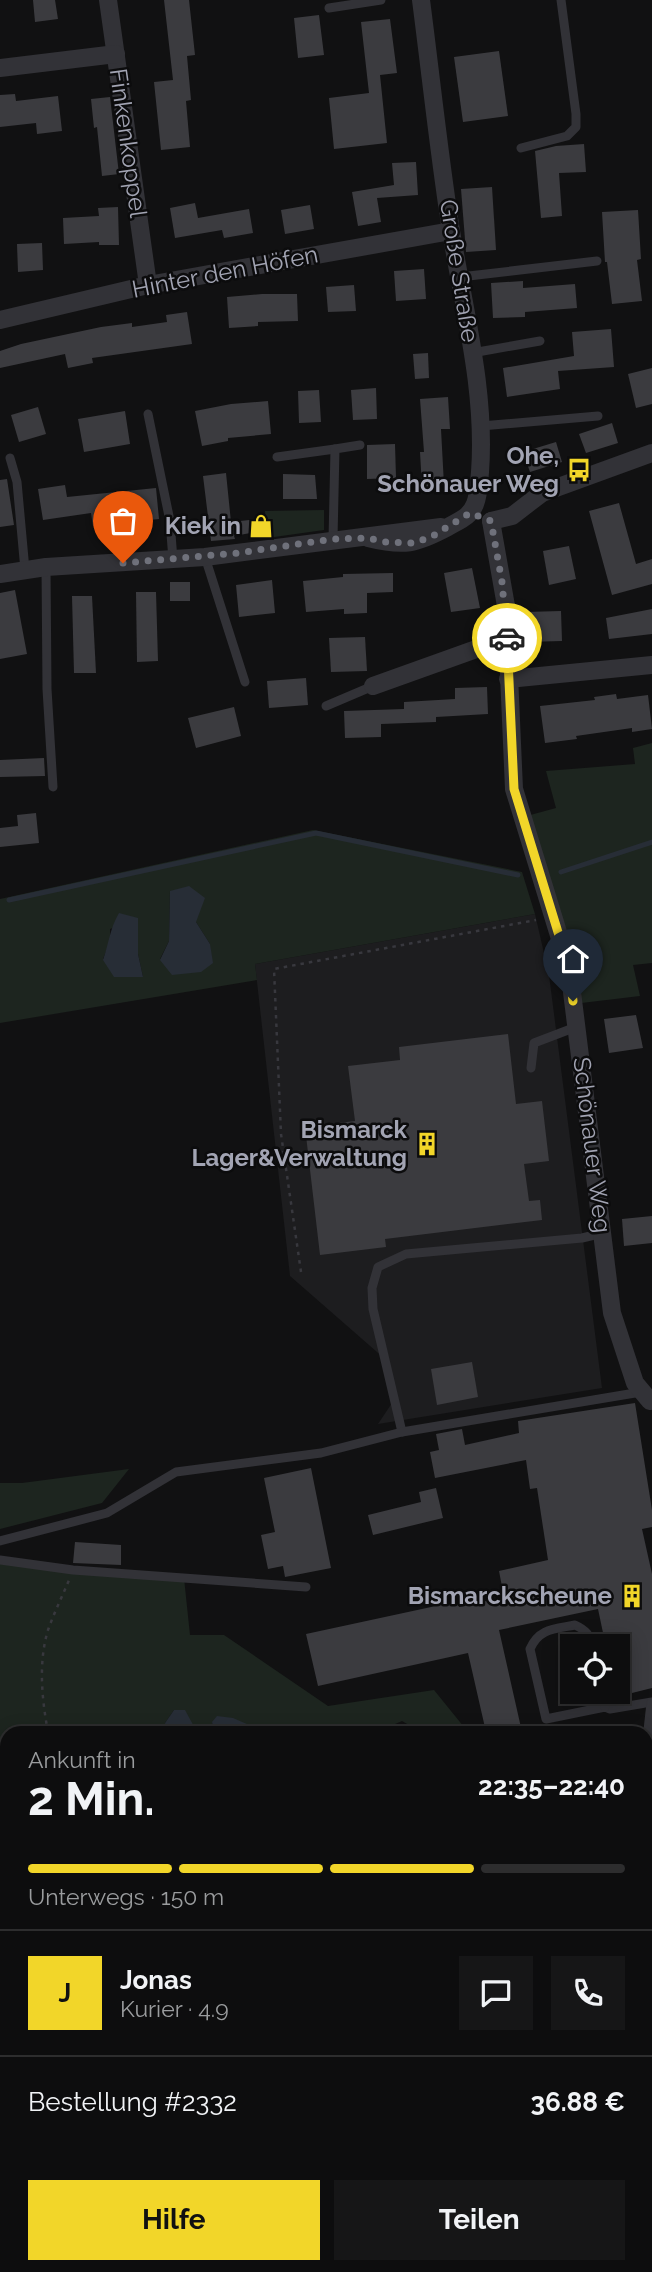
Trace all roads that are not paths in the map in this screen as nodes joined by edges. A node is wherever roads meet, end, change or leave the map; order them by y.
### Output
1 (108, 0) edge
2 (381, 0) edge
3 (421, 0) edge
4 (561, 0) edge
5 (329, 8) dead end
6 (116, 54) junction
7 (0, 68) edge
8 (521, 148) dead end
9 (451, 231) junction
10 (597, 261) dead end
11 (460, 277) junction
12 (148, 285) junction
13 (0, 320) edge
14 (540, 341) dead end
15 (472, 353) junction
16 (148, 414) dead end
17 (598, 416) dead end
18 (481, 426) junction
19 (360, 445) dead end
20 (335, 449) junction
21 (652, 453) edge
22 (276, 457) dead end
23 (10, 458) dead end
24 (470, 513) junction
25 (491, 521) junction
26 (333, 539) junction
27 (205, 557) junction
28 (173, 560) junction
29 (47, 567) junction
30 (25, 570) junction
31 (0, 574) edge
32 (507, 638) junction
33 (652, 665) edge
34 (508, 679) junction
35 (245, 682) dead end
36 (373, 686) joint
37 (326, 706) dead end
38 (53, 787) dead end
39 (576, 1027) junction
40 (531, 1068) dead end
41 (603, 1233) junction
42 (649, 1402) edge
43 (402, 1432) junction
44 (0, 1541) edge
45 (0, 1560) edge
46 (306, 1587) dead end
47 (589, 1634) edge
48 (651, 1702) edge
49 (604, 1704) edge
50 (605, 1707) junction
51 (648, 1726) edge

1 - 6 street, Finkenkoppel
2 - 5 lane
3 - 9 street, Große Straße
4 - 8 lane
6 - 7 street
6 - 12 street, Finkenkoppel
9 - 11 street, Große Straße
9 - 12 street, Hinter den Höfen
10 - 11 lane
11 - 15 street, Große Straße
12 - 13 street, Hinter den Höfen
14 - 15 lane
15 - 18 street, Große Straße
16 - 28 lane
17 - 18 lane
18 - 24 street, Große Straße
19 - 20 lane
20 - 22 lane
20 - 26 lane
21 - 25 street
23 - 30 lane
24 - 25 street
24 - 26 street
25 - 32 street, Schönauer Weg
26 - 27 street
27 - 28 street
27 - 35 lane
28 - 29 street
29 - 30 street
29 - 38 lane
30 - 31 street
32 - 34 street, Schönauer Weg
32 - 36 street
33 - 34 street
34 - 39 street, Schönauer Weg
36 - 37 lane
39 - 40 lane
39 - 41 street, Schönauer Weg
41 - 42 street, Schönauer Weg
41 - 43 lane
42 - 43 lane
43 - 44 lane
45 - 46 lane
47 - 50 lane
48 - 50 lane
48 - 51 lane
49 - 50 lane

